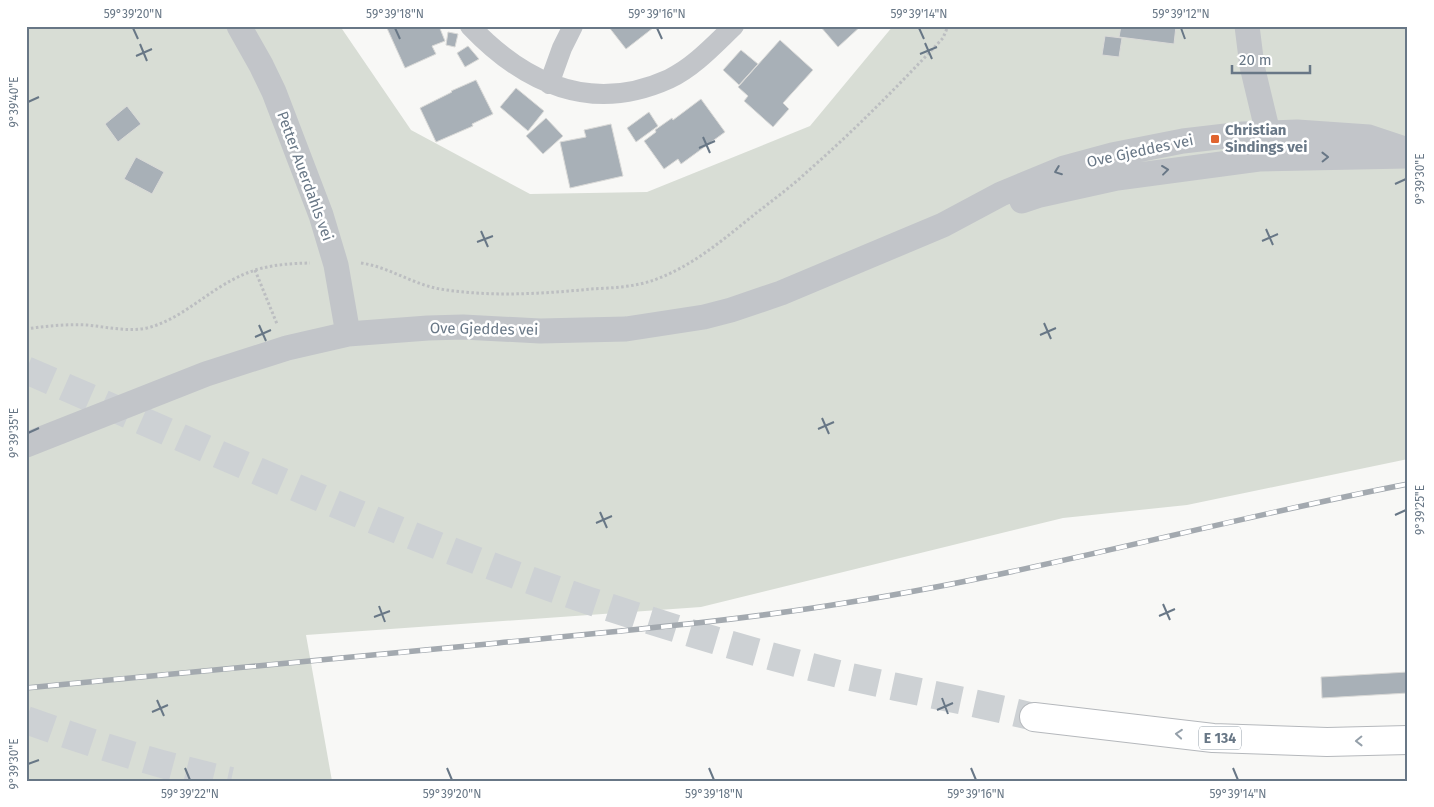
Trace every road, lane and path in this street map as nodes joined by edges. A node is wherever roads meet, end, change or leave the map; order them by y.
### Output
1 (239, 26) edge
2 (470, 26) edge
3 (573, 26) edge
4 (734, 26) edge
5 (948, 26) edge
6 (1247, 26) edge
7 (1252, 66) junction
8 (549, 84) junction
9 (1268, 133) junction
10 (1243, 134) junction
11 (1408, 150) edge
12 (1408, 156) edge
13 (1259, 159) junction
14 (943, 225) junction
15 (313, 262) dead end
16 (361, 263) dead end
17 (254, 270) junction
18 (26, 329) edge
19 (348, 334) junction
20 (287, 348) junction
21 (26, 445) edge
22 (1034, 718) tunnel mouth
23 (1408, 740) edge

1 - 19 street, Petter Auerdahls vei
2 - 8 street
3 - 8 street
4 - 8 street
5 - 16 path
6 - 7 street
7 - 9 street
7 - 10 street
9 - 10 street, Ove Gjeddes vei
9 - 11 street, Ove Gjeddes vei
9 - 13 street
10 - 13 street
10 -> 14 street, Ove Gjeddes vei
13 -> 12 street, Ove Gjeddes vei
14 -> 13 street, Ove Gjeddes vei
14 - 19 street, Ove Gjeddes vei
15 - 17 path
17 - 18 path
17 - 20 path
19 - 20 street, Ove Gjeddes vei
20 - 21 street, Ove Gjeddes vei
23 -> 22 highway, E 134

